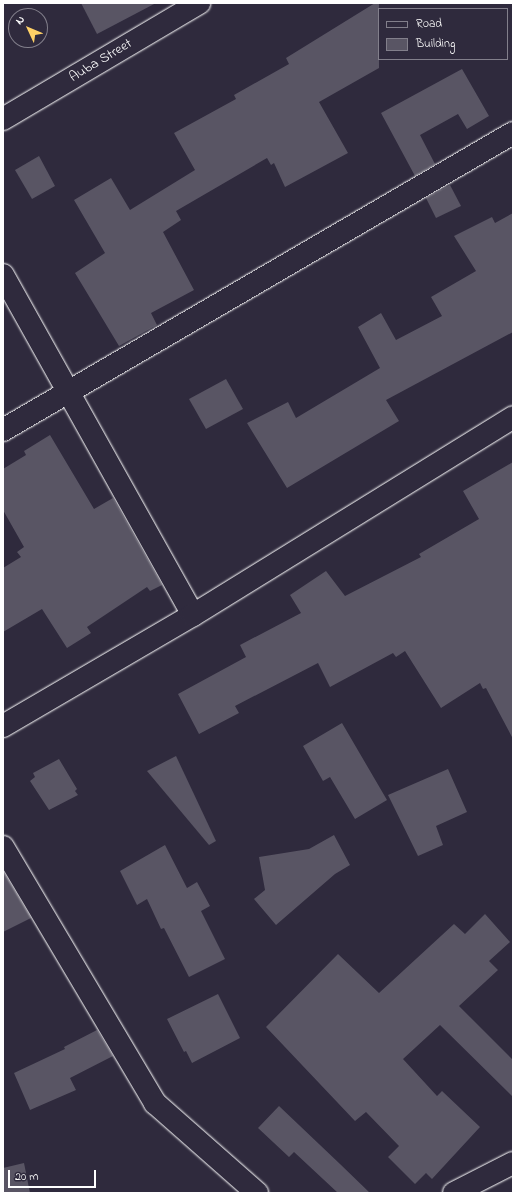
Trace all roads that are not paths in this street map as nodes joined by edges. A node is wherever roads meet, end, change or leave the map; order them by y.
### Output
1 (200, 3) edge
2 (3, 119) edge
3 (513, 133) edge
4 (3, 275) edge
5 (68, 392) junction
6 (513, 417) edge
7 (3, 430) edge
8 (193, 615) junction
9 (3, 726) edge
10 (3, 847) edge
11 (513, 1163) edge
12 (257, 1193) edge
13 (454, 1193) edge

1 - 2 street, Auba Street
3 - 5 street
4 - 5 street
5 - 7 street
5 - 8 street
6 - 8 street
8 - 9 street
10 - 12 street
11 - 13 street

